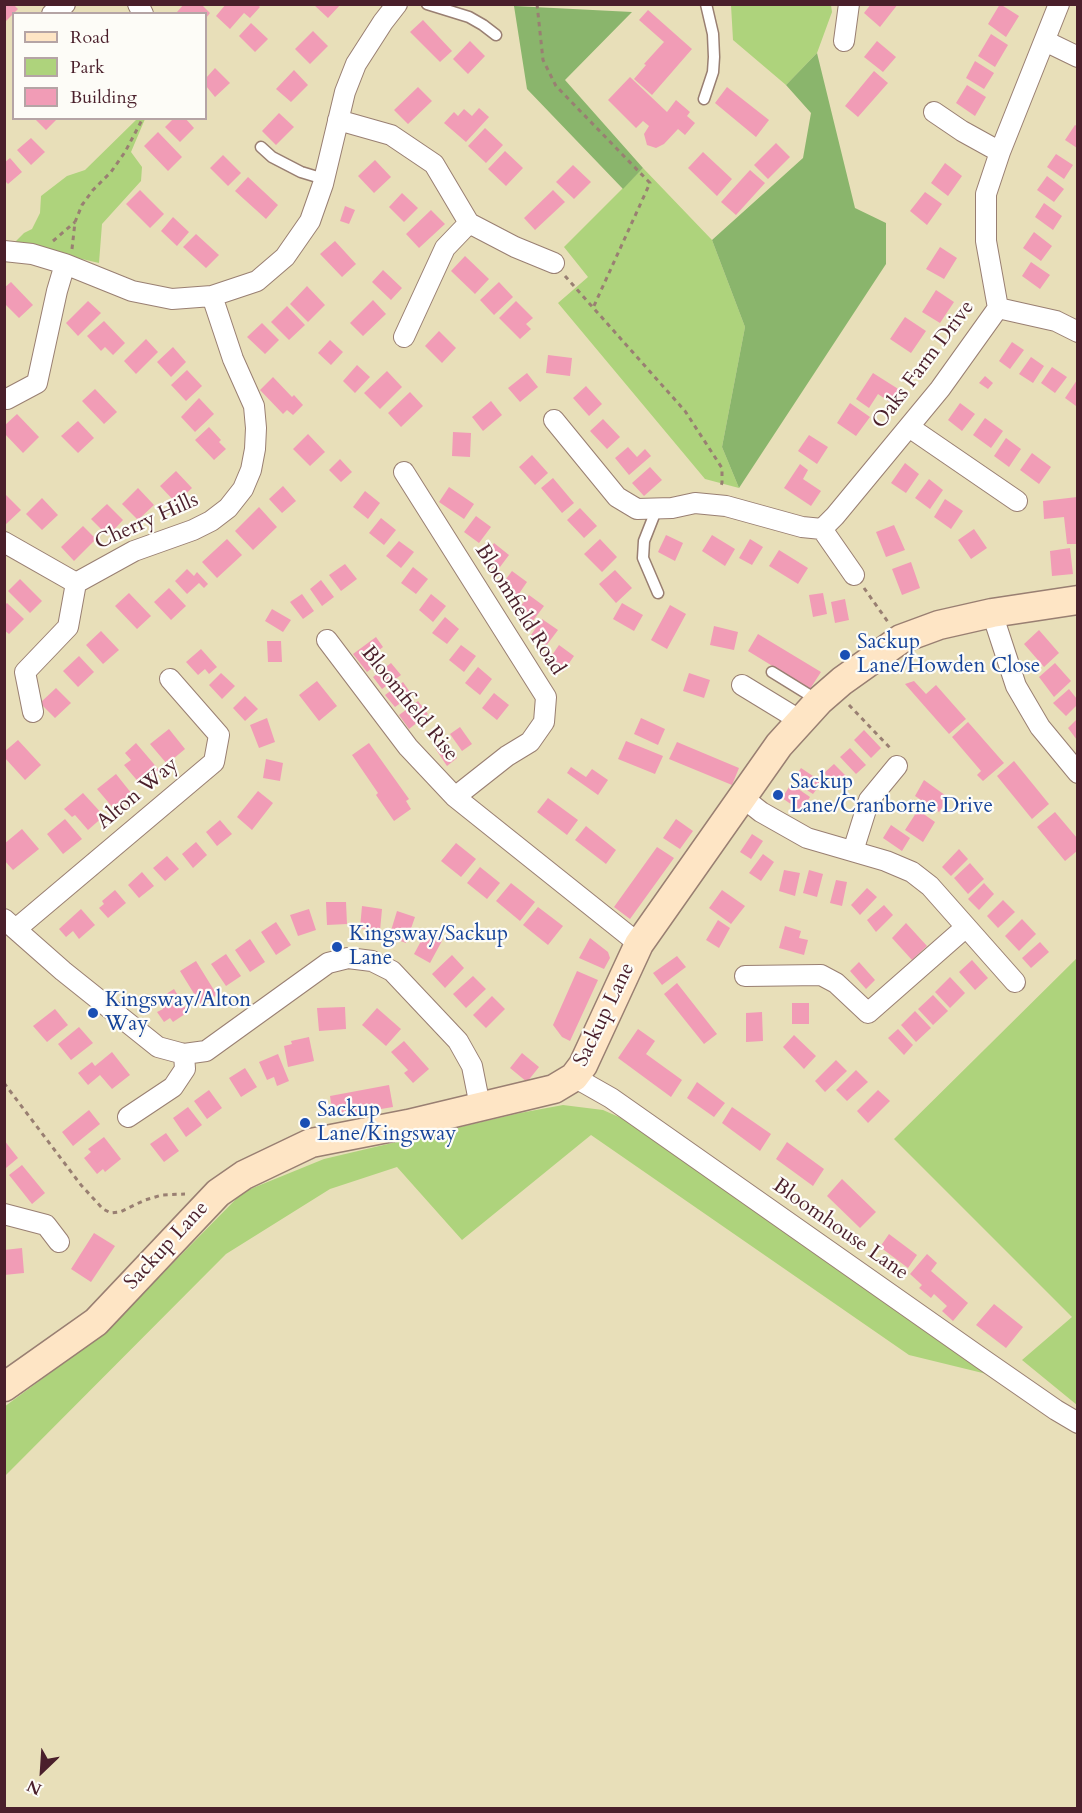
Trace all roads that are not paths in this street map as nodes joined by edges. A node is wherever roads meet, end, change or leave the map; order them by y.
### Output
1 (397, 4) edge
2 (427, 4) edge
3 (706, 4) edge
4 (849, 4) edge
5 (1059, 4) edge
6 (496, 35) dead end
7 (844, 40) dead end
8 (1045, 42) junction
9 (1077, 57) edge
10 (704, 99) dead end
11 (934, 112) dead end
12 (338, 120) junction
13 (261, 147) dead end
14 (1000, 152) junction
15 (324, 179) junction
16 (469, 223) junction
17 (4, 251) edge
18 (554, 263) road end
19 (65, 264) junction
20 (212, 296) junction
21 (998, 308) junction
22 (1077, 332) edge
23 (404, 337) dead end
24 (8, 399) dead end
25 (554, 420) dead end
26 (909, 427) junction
27 (404, 472) dead end
28 (1017, 501) dead end
29 (657, 508) junction
30 (822, 529) junction
31 (4, 542) edge
32 (854, 574) road end
33 (76, 582) junction
34 (658, 593) dead end
35 (1077, 600) edge
36 (992, 613) junction
37 (327, 640) dead end
38 (772, 672) dead end
39 (170, 679) dead end
40 (742, 685) dead end
41 (818, 704) junction
42 (33, 712) dead end
43 (897, 766) road end
44 (1077, 773) edge
45 (455, 797) junction
46 (742, 797) junction
47 (853, 851) junction
48 (10, 924) edge
49 (966, 927) junction
50 (639, 944) junction
51 (745, 976) dead end
52 (1015, 982) dead end
53 (184, 1054) junction
54 (574, 1077) junction
55 (480, 1106) junction
56 (128, 1117) dead end
57 (4, 1214) edge
58 (59, 1242) dead end
59 (4, 1387) edge
60 (1077, 1423) edge

1 - 12 street
2 - 6 lane
3 - 10 lane
4 - 7 street
5 - 8 street, Oaks Farm Drive
8 - 9 street
8 - 14 street, Oaks Farm Drive
11 - 14 street
12 - 15 street
12 - 16 street
13 - 15 lane
14 - 21 street, Oaks Farm Drive
15 - 20 street
16 - 18 street
16 - 23 street
17 - 19 street
19 - 20 street
19 - 24 street
20 - 33 street, Cherry Hills
21 - 22 street
21 - 26 street, Oaks Farm Drive
25 - 29 street
26 - 28 street
26 - 30 street, Oaks Farm Drive
27 - 45 street, Bloomfield Road
29 - 30 street
29 - 34 lane
30 - 32 street
31 - 33 street
33 - 42 street
35 - 36 street, Sackup Lane
36 - 41 street, Sackup Lane
36 - 44 street
37 - 45 street, Bloomfield Rise
38 - 41 lane
39 - 48 street, Alton Way
40 - 41 street
41 - 46 street, Sackup Lane
43 - 47 street
45 - 50 street
46 - 47 street
46 - 50 street, Sackup Lane
47 - 49 street
48 - 53 street
49 - 51 street
49 - 52 street
50 - 54 street, Sackup Lane
53 - 55 street
53 - 56 street
54 - 55 street, Sackup Lane
54 - 60 street, Bloomhouse Lane
55 - 59 street, Sackup Lane
57 - 58 street

